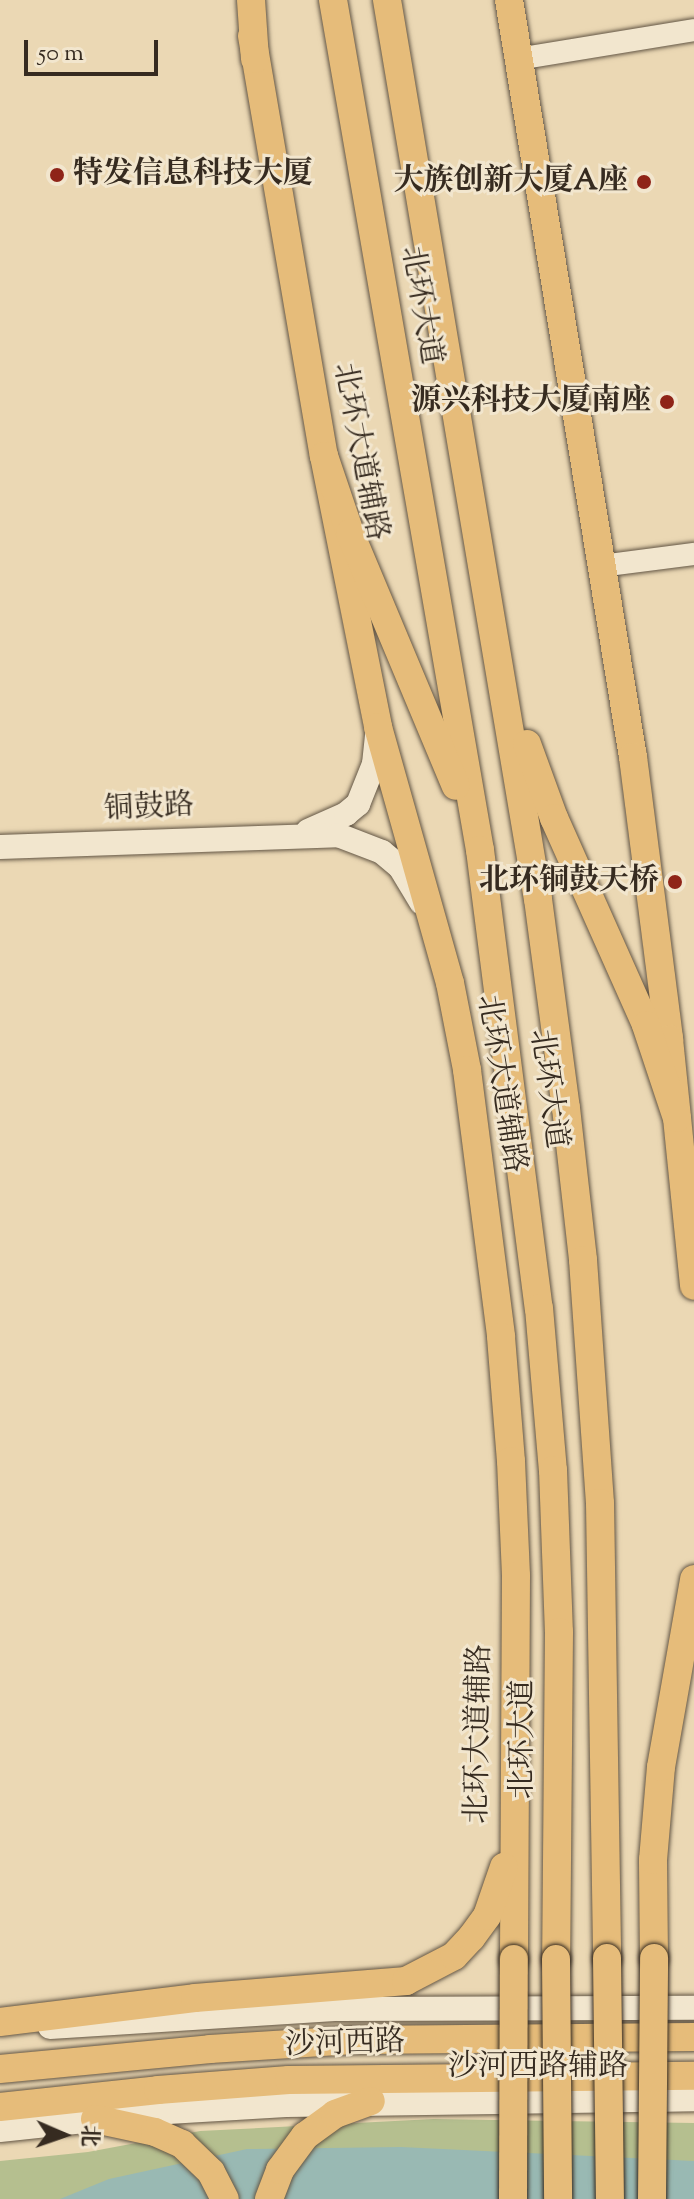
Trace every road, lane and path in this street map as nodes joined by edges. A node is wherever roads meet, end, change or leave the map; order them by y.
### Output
1 (249, 0) edge
2 (333, 0) edge
3 (387, 0) edge
4 (509, 0) edge
5 (694, 30) edge
6 (517, 59) junction
7 (324, 456) junction
8 (694, 554) edge
9 (601, 566) junction
10 (493, 624) junction
11 (378, 727) junction
12 (302, 834) junction
13 (0, 847) edge
14 (480, 850) junction
15 (434, 925) junction
16 (677, 1118) junction
17 (694, 1286) edge
18 (694, 1579) edge
19 (694, 1655) edge
20 (671, 1709) junction
21 (513, 1823) junction
22 (694, 2008) edge
23 (0, 2025) edge
24 (85, 2026) junction
25 (694, 2037) edge
26 (0, 2040) edge
27 (0, 2069) edge
28 (694, 2076) edge
29 (694, 2099) edge
30 (371, 2101) junction
31 (0, 2107) edge
32 (95, 2119) junction
33 (0, 2130) edge
34 (225, 2199) edge
35 (269, 2199) edge
36 (513, 2199) edge
37 (558, 2199) edge
38 (610, 2199) edge
39 (652, 2199) edge

1 - 7 main road, 北环大道辅路
2 - 14 main road, 北环大道
3 - 10 main road, 北环大道
4 - 6 main road
5 - 6 street
6 - 9 main road
7 - 11 main road, 北环大道辅路
7 - 14 main road
8 - 9 street
9 - 16 main road
10 - 16 main road
10 - 38 main road, 北环大道, bridge
11 - 12 main road
11 - 15 main road, 北环大道辅路
12 - 13 main road, 铜鼓路
12 - 15 main road, 铜鼓路
14 - 37 main road, 北环大道, bridge
15 - 21 main road, 北环大道辅路
16 - 17 main road
18 - 20 main road
19 - 20 main road
20 - 39 main road, bridge
21 - 23 main road
21 - 36 main road, 北环大道辅路, bridge
22 - 24 main road, 沙河西路辅路
23 - 24 main road, 沙河西路辅路
24 - 26 main road
25 - 27 main road, 沙河西路
28 - 31 main road, 沙河西路
29 - 30 main road, 沙河西路辅路
30 - 32 main road, 沙河西路辅路
30 - 35 main road
32 - 33 main road, 沙河西路辅路
32 - 34 main road

